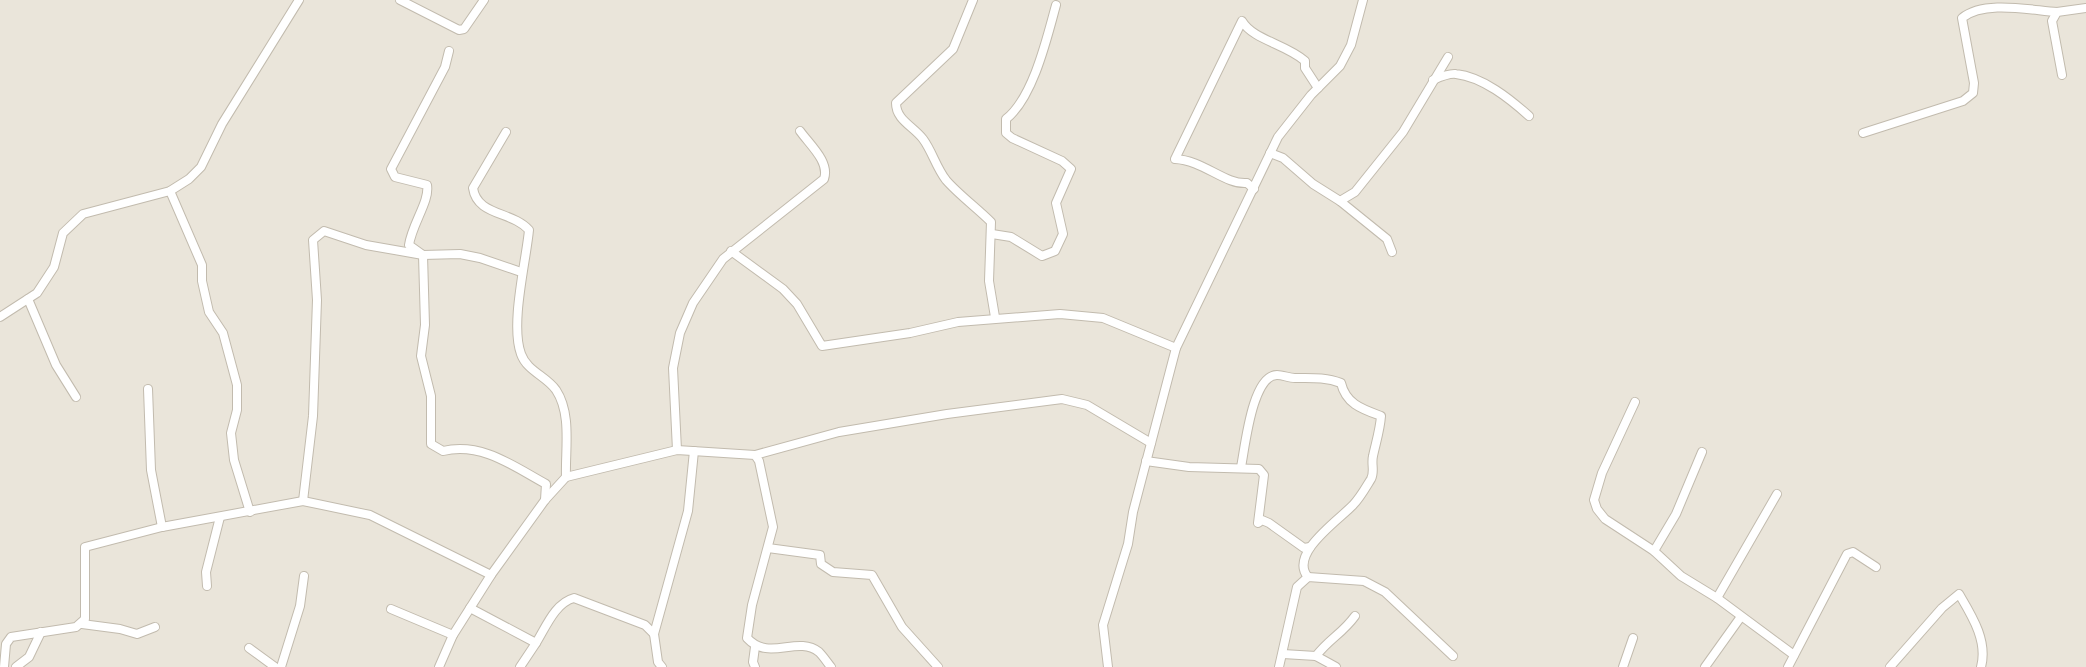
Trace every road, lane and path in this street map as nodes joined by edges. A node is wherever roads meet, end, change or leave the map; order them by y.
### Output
1 (299, 0) edge
2 (400, 0) edge
3 (484, 0) edge
4 (973, 0) edge
5 (1363, 0) edge
6 (1056, 5) dead end
7 (2086, 8) edge
8 (2056, 12) junction
9 (449, 51) dead end
10 (1448, 57) dead end
11 (2062, 75) dead end
12 (1433, 80) junction
13 (1318, 88) junction
14 (1529, 116) dead end
15 (800, 131) dead end
16 (506, 132) dead end
17 (1863, 133) dead end
18 (1270, 153) junction
19 (1254, 189) junction
20 (170, 191) junction
21 (1340, 201) junction
22 (992, 234) junction
23 (731, 251) junction
24 (1392, 252) dead end
25 (423, 255) junction
26 (521, 272) junction
27 (28, 299) junction
28 (0, 316) edge
29 (995, 318) junction
30 (1176, 348) junction
31 (148, 389) dead end
32 (76, 397) dead end
33 (1635, 402) dead end
34 (1151, 443) junction
35 (677, 450) junction
36 (694, 451) junction
37 (1702, 452) dead end
38 (755, 454) junction
39 (1146, 461) junction
40 (1241, 467) junction
41 (566, 477) junction
42 (1777, 494) dead end
43 (545, 500) junction
44 (303, 501) junction
45 (250, 512) junction
46 (220, 517) junction
47 (162, 527) junction
48 (1310, 547) junction
49 (768, 548) junction
50 (1654, 551) junction
51 (1876, 567) dead end
52 (490, 575) junction
53 (304, 576) dead end
54 (1308, 577) junction
55 (207, 586) dead end
56 (1717, 598) junction
57 (470, 608) junction
58 (391, 609) dead end
59 (1355, 616) dead end
60 (1740, 618) junction
61 (82, 624) junction
62 (155, 627) dead end
63 (41, 632) junction
64 (654, 634) junction
65 (453, 635) junction
66 (1633, 638) dead end
67 (536, 643) junction
68 (756, 647) junction
69 (249, 648) dead end
70 (1283, 654) junction
71 (1794, 655) junction
72 (1316, 656) junction
73 (1454, 656) dead end
74 (4, 667) edge
75 (16, 667) edge
76 (275, 667) edge
77 (281, 667) edge
78 (439, 667) edge
79 (520, 667) edge
80 (662, 667) edge
81 (755, 667) edge
82 (831, 667) edge
83 (938, 667) edge
84 (1108, 667) edge
85 (1279, 667) edge
86 (1336, 667) edge
87 (1623, 667) edge
88 (1705, 667) edge
89 (1788, 667) edge
90 (1890, 667) edge
91 (1981, 667) edge

1 - 20 street
2 - 3 street
4 - 22 street
5 - 13 street
6 - 22 street
7 - 8 street
8 - 11 street
8 - 17 street
9 - 25 street
10 - 12 street
12 - 14 street
12 - 21 street
13 - 18 street
13 - 19 street
15 - 23 street
16 - 26 street
18 - 19 street
18 - 21 street
19 - 30 street
20 - 27 street
20 - 45 street
21 - 24 street
22 - 29 street
23 - 29 street
23 - 35 street
25 - 26 street
25 - 43 street
25 - 44 street
26 - 41 street
27 - 28 street
27 - 32 street
29 - 30 street
30 - 34 street
31 - 47 street
33 - 50 street
34 - 38 street
34 - 39 street
35 - 36 street
35 - 41 street
36 - 38 street
36 - 64 street
37 - 50 street
38 - 49 street
39 - 40 street
39 - 84 street
40 - 48 street
40 - 48 street
41 - 43 street
42 - 56 street
43 - 52 street
44 - 45 street
44 - 52 street
45 - 46 street
46 - 47 street
46 - 55 street
47 - 61 street
48 - 54 street
49 - 68 street
49 - 83 street
50 - 56 street
51 - 71 street
52 - 57 street
53 - 77 street
54 - 70 street
54 - 73 street
56 - 60 street
57 - 65 street
57 - 67 street
58 - 65 street
59 - 72 street
60 - 71 street
60 - 88 street
61 - 62 street
61 - 63 street
63 - 74 street
63 - 75 street
64 - 67 street
64 - 80 street
65 - 78 street
66 - 87 street
67 - 79 street
68 - 81 street
68 - 82 street
69 - 76 street
70 - 72 street
70 - 85 street
71 - 89 street
72 - 86 street
90 - 91 street

